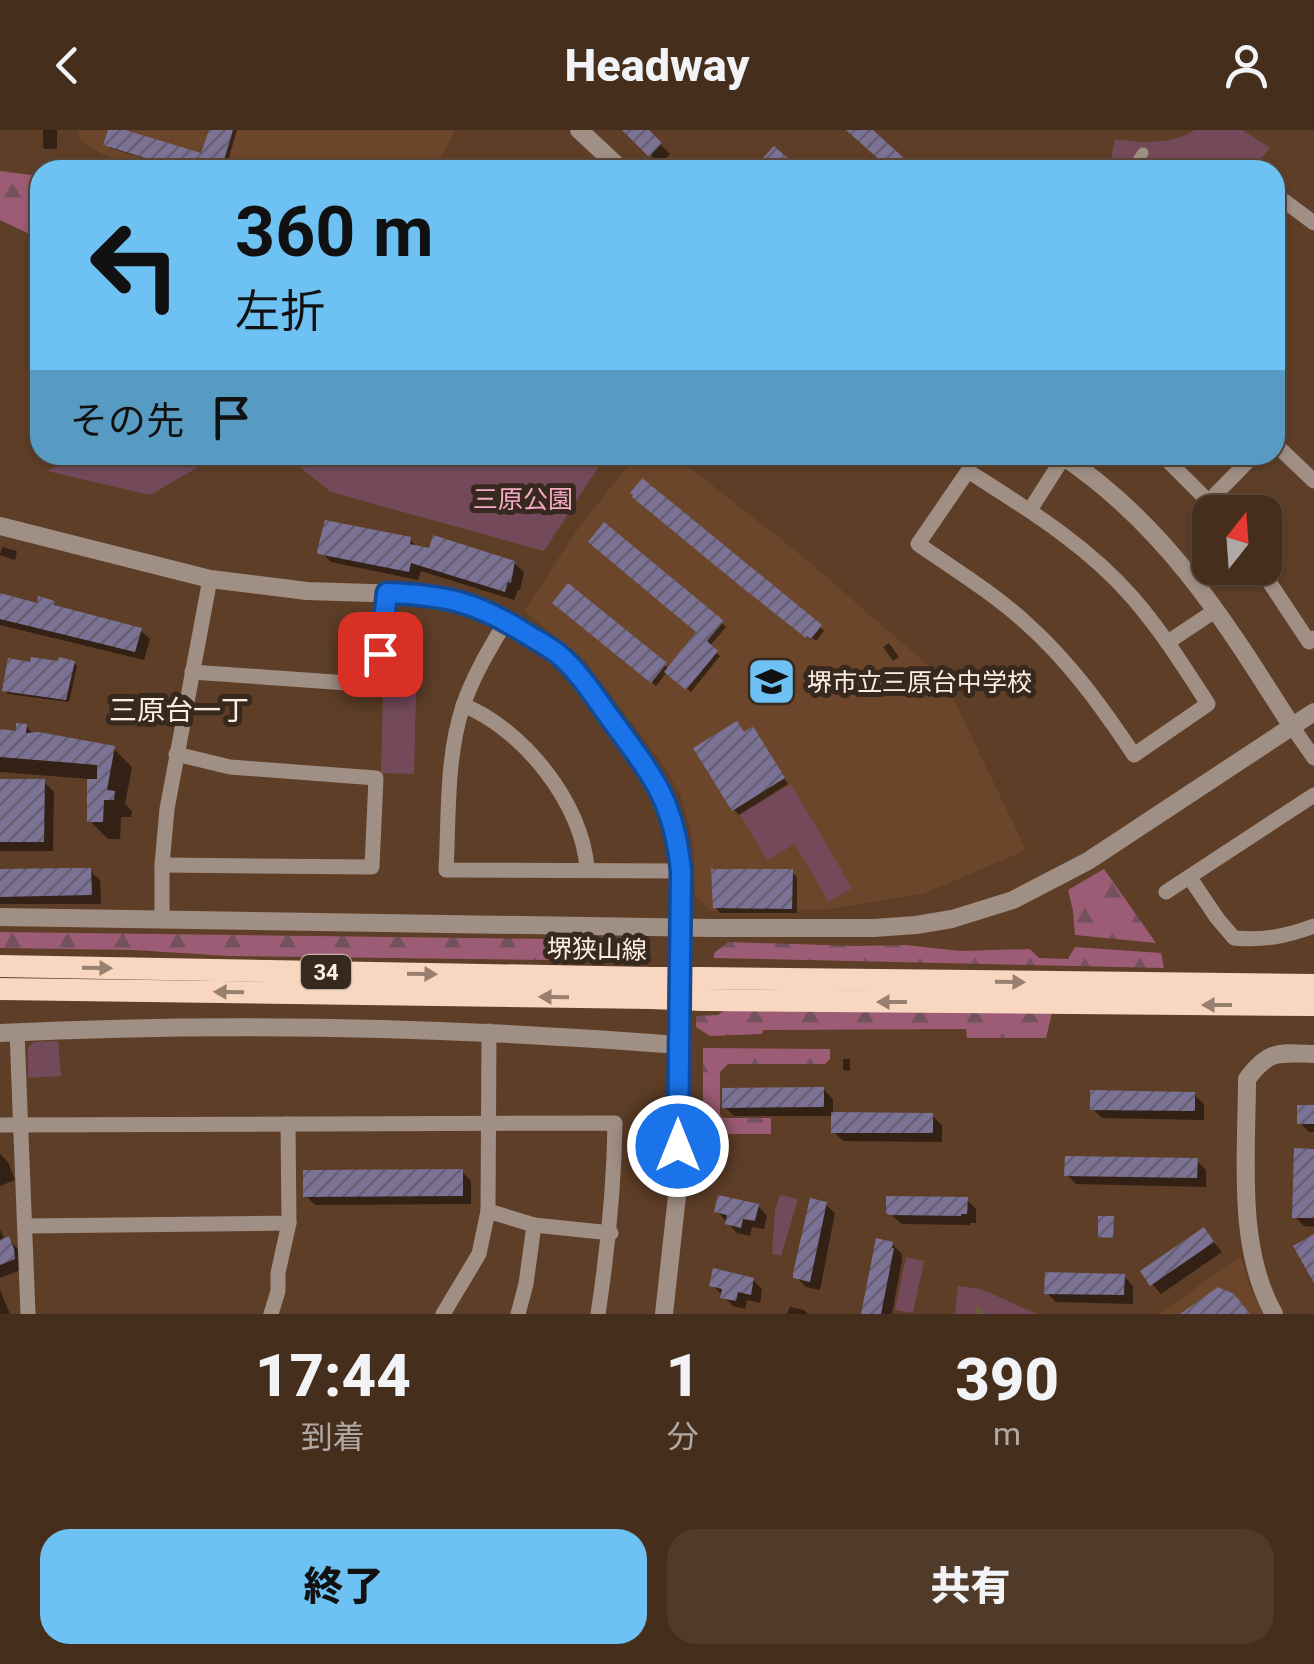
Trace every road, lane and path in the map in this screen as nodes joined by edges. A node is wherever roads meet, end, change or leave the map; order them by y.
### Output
1 (579, 130) edge
2 (1142, 153) dead end
3 (611, 160) edge
4 (1137, 160) edge
5 (1285, 202) edge
6 (1314, 224) edge
7 (1285, 453) edge
8 (1058, 465) edge
9 (1077, 465) edge
10 (1172, 465) edge
11 (1246, 465) edge
12 (1314, 481) edge
13 (1203, 495) edge
14 (1223, 495) edge
15 (1030, 510) junction
16 (0, 526) edge
17 (210, 579) junction
18 (1271, 585) edge
19 (387, 593) junction
20 (1216, 610) junction
21 (506, 621) junction
22 (1314, 638) edge
23 (1168, 642) junction
24 (192, 672) junction
25 (464, 705) junction
26 (1314, 712) edge
27 (1291, 725) junction
28 (176, 754) junction
29 (1314, 758) edge
30 (1314, 795) edge
31 (162, 865) junction
32 (587, 869) junction
33 (681, 871) junction
34 (1190, 878) junction
35 (1166, 892) dead end
36 (0, 917) edge
37 (162, 920) junction
38 (1314, 926) edge
39 (681, 927) junction
40 (0, 966) edge
41 (1314, 985) edge
42 (652, 988) junction
43 (702, 989) junction
44 (0, 990) edge
45 (49, 990) junction
46 (0, 997) edge
47 (1314, 1005) edge
48 (490, 1032) junction
49 (9, 1033) edge
50 (678, 1045) junction
51 (1314, 1054) edge
52 (22, 1124) junction
53 (288, 1124) junction
54 (488, 1124) junction
55 (0, 1125) edge
56 (488, 1211) junction
57 (289, 1223) junction
58 (534, 1225) junction
59 (26, 1226) junction
60 (611, 1232) junction
61 (28, 1314) edge
62 (271, 1314) edge
63 (442, 1314) edge
64 (518, 1314) edge
65 (598, 1314) edge
66 (664, 1314) edge
67 (1274, 1314) edge

1 - 3 street
2 - 4 street
5 - 6 street
7 - 12 street
8 - 15 street
9 - 20 street
10 - 13 street
11 - 14 street
15 - 23 street
15 - 23 street
16 - 17 street
17 - 19 street
17 - 24 street
18 - 22 street
19 - 21 street
19 - 24 street
20 - 23 street
20 - 27 street
21 - 25 street
21 - 33 street
24 - 28 street
25 - 32 street
25 - 32 street
26 - 27 street
27 - 29 street
27 - 39 street
28 - 31 street
28 - 31 street
30 - 34 street
31 - 37 street
32 - 33 street
33 - 39 street
34 - 35 street
34 - 38 street
36 - 37 street
37 - 39 street
39 - 50 street
40 -> 42 main road, 堺狭山線 / 34
43 -> 41 main road, 堺狭山線 / 34
42 - 43 main road, 堺狭山線 / 34, bridge
42 -> 45 main road, 堺狭山線 / 34
47 -> 43 main road, 堺狭山線 / 34
44 - 45 main road, 堺狭山線 / 34
45 - 46 main road
48 - 49 street
48 - 50 street
48 - 54 street
49 - 52 street
50 - 66 street
51 - 67 street
52 - 53 street
52 - 55 street
52 - 59 street
53 - 54 street
53 - 57 street
54 - 56 street
54 - 60 street
56 - 58 street
56 - 63 street
57 - 59 street
57 - 62 street
58 - 60 street
58 - 64 street
59 - 61 street
60 - 65 street

